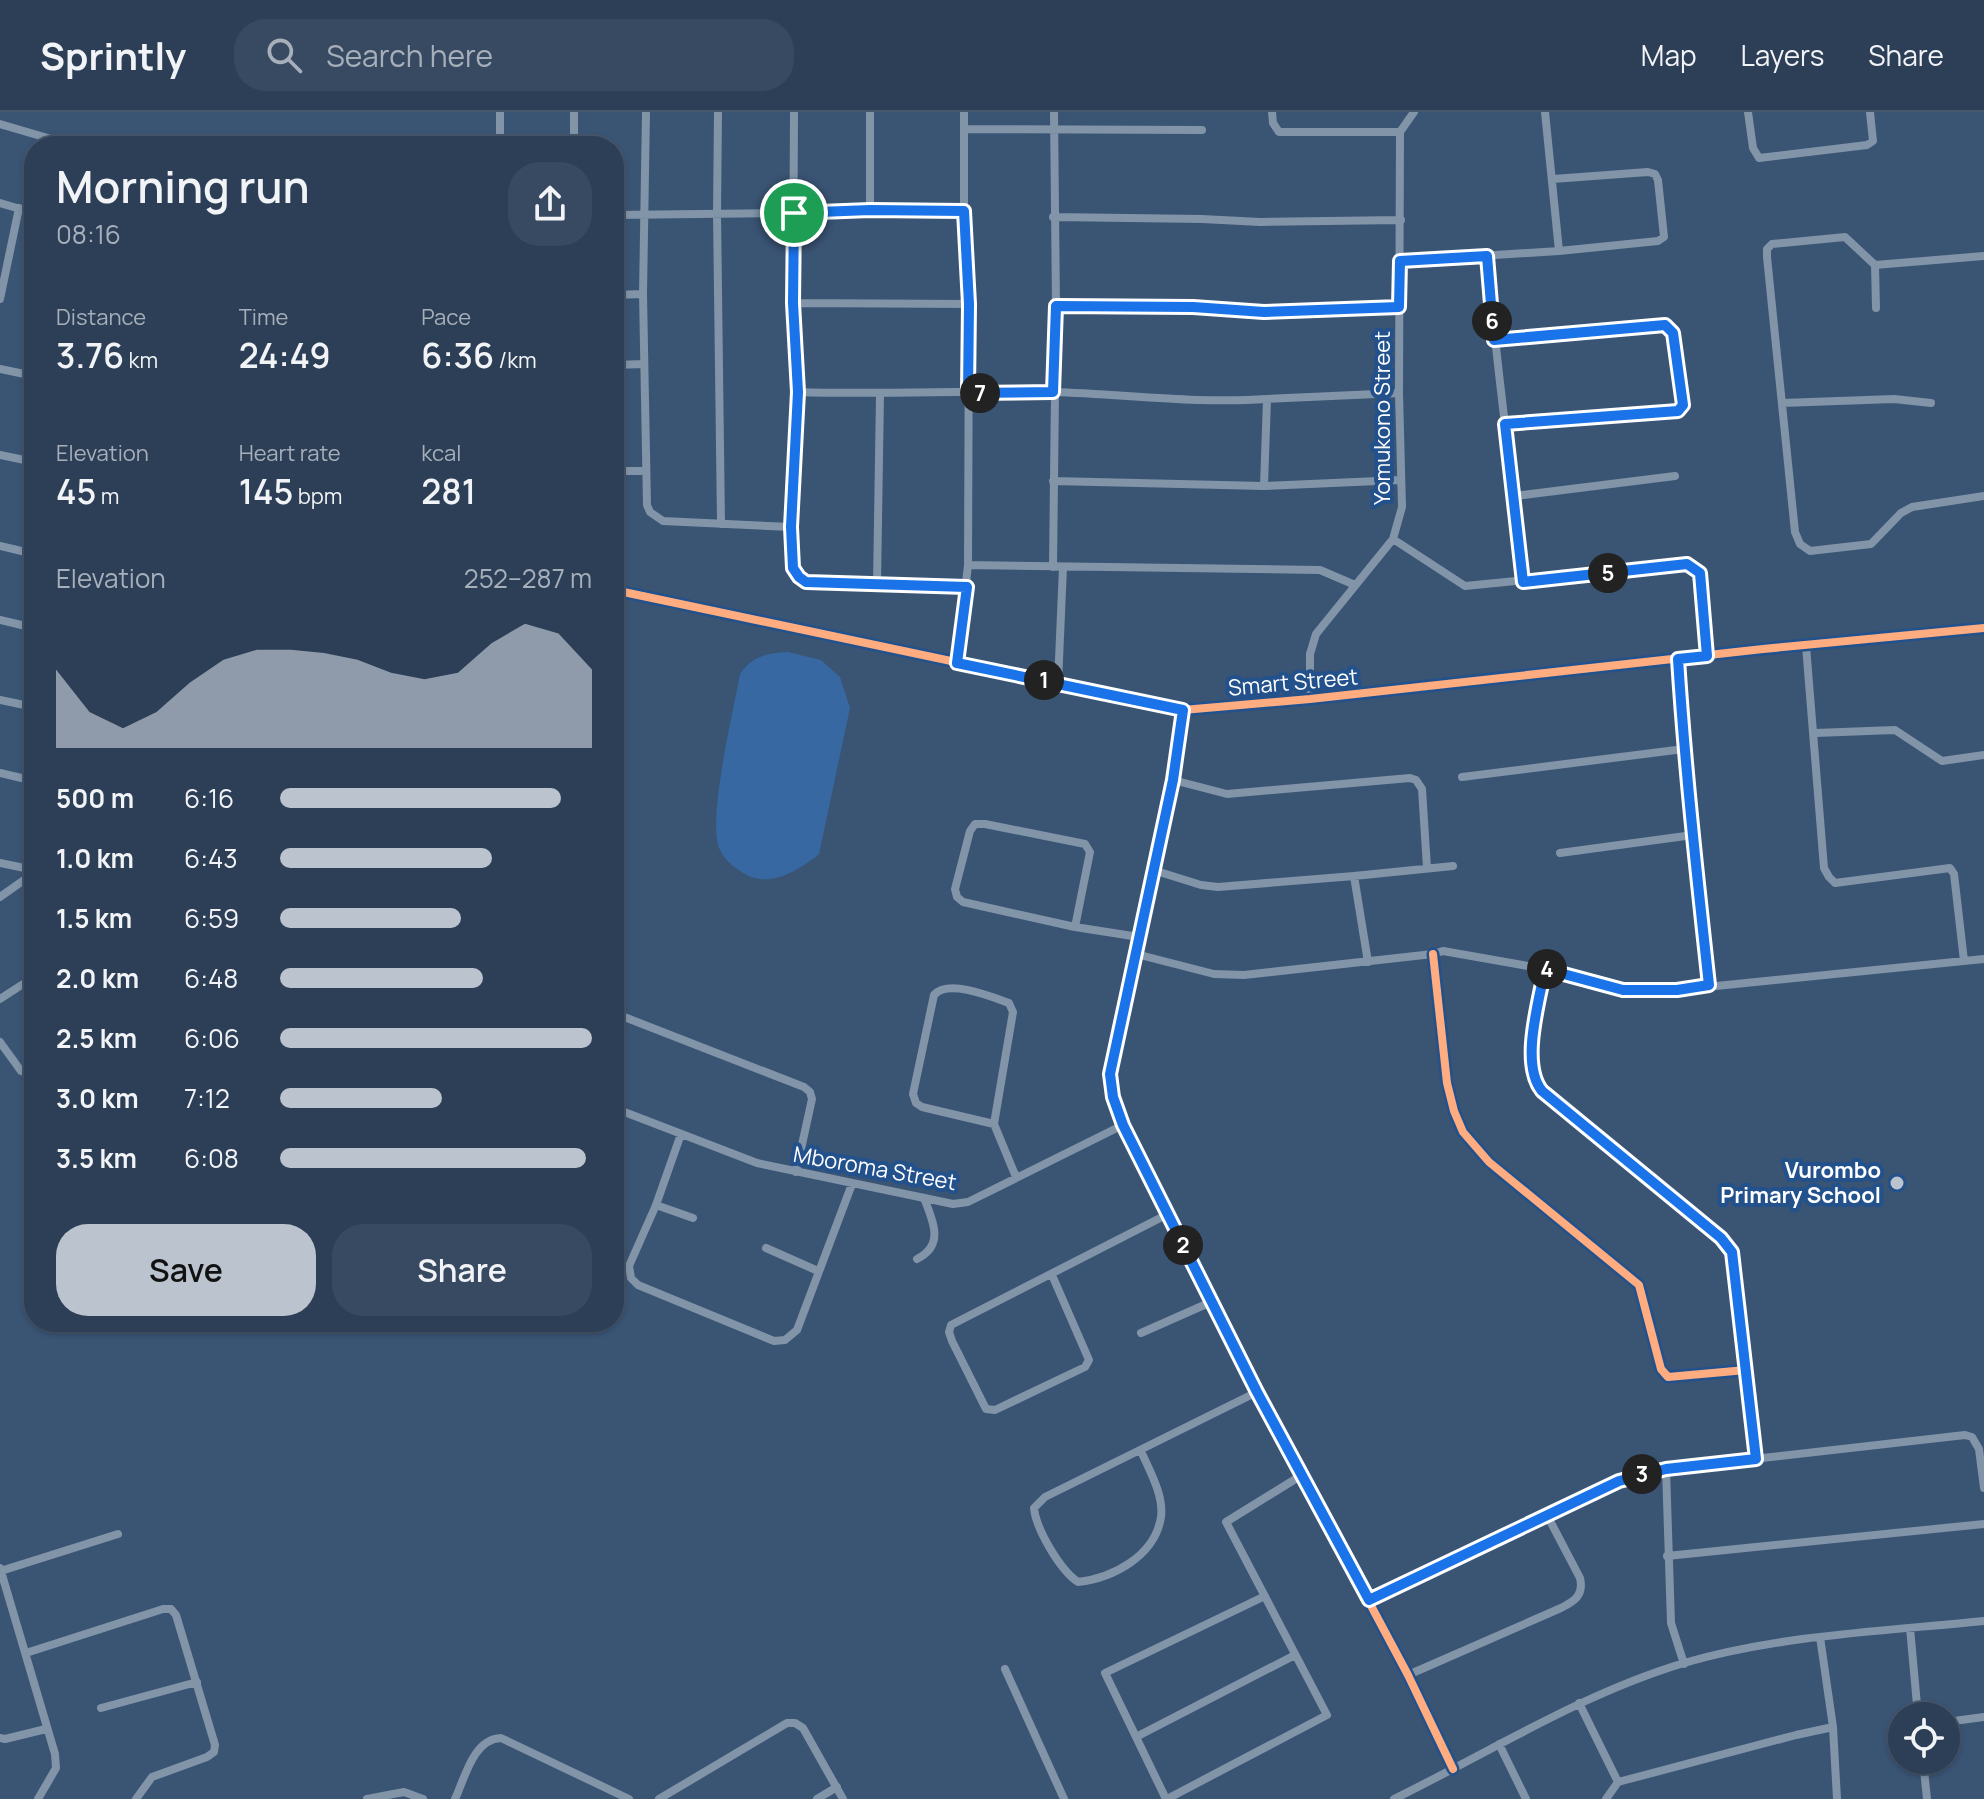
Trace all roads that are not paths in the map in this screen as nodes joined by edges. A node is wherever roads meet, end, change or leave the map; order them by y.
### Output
1 (500, 112) edge
2 (574, 112) edge
3 (646, 112) edge
4 (718, 112) edge
5 (794, 112) edge
6 (870, 112) edge
7 (964, 112) edge
8 (1054, 112) edge
9 (1272, 112) edge
10 (1414, 112) edge
11 (1545, 112) edge
12 (1748, 112) edge
13 (1870, 112) edge
14 (0, 124) edge
15 (964, 129) junction
16 (1054, 129) junction
17 (1202, 130) dead end
18 (1400, 132) junction
19 (41, 136) edge
20 (500, 136) edge
21 (574, 136) edge
22 (1553, 179) junction
23 (0, 203) edge
24 (19, 208) junction
25 (24, 210) edge
26 (870, 210) junction
27 (964, 211) junction
28 (645, 213) junction
29 (717, 213) junction
30 (794, 213) junction
31 (624, 214) edge
32 (1053, 217) junction
33 (1401, 220) junction
34 (1559, 251) junction
35 (1487, 256) junction
36 (1984, 256) edge
37 (1400, 261) junction
38 (1875, 265) junction
39 (643, 294) junction
40 (624, 295) edge
41 (0, 299) edge
42 (793, 303) junction
43 (969, 304) junction
44 (1056, 306) junction
45 (1399, 307) junction
46 (1876, 308) dead end
47 (1494, 340) junction
48 (644, 364) junction
49 (624, 365) edge
50 (0, 369) edge
51 (24, 374) edge
52 (798, 392) junction
53 (1053, 392) junction
54 (968, 393) junction
55 (1399, 393) junction
56 (880, 395) junction
57 (1267, 399) junction
58 (1782, 403) junction
59 (1931, 403) dead end
60 (1505, 424) junction
61 (0, 455) edge
62 (24, 460) edge
63 (624, 471) edge
64 (646, 471) junction
65 (1675, 476) dead end
66 (1401, 480) junction
67 (1053, 481) junction
68 (1264, 486) junction
69 (1515, 496) junction
70 (1984, 496) edge
71 (721, 524) junction
72 (791, 527) junction
73 (1393, 539) junction
74 (0, 546) edge
75 (24, 552) edge
76 (968, 565) junction
77 (1058, 567) junction
78 (1523, 582) junction
79 (877, 584) junction
80 (1355, 585) junction
81 (967, 587) junction
82 (624, 592) edge
83 (0, 620) edge
84 (24, 626) edge
85 (1984, 628) edge
86 (1806, 646) junction
87 (1707, 656) junction
88 (1678, 659) junction
89 (957, 663) junction
90 (1058, 683) junction
91 (1310, 699) junction
92 (0, 700) edge
93 (24, 705) edge
94 (1183, 710) junction
95 (1815, 733) junction
96 (1684, 749) junction
97 (1984, 755) edge
98 (0, 773) edge
99 (1462, 777) dead end
100 (24, 779) edge
101 (1173, 780) junction
102 (1693, 835) junction
103 (1560, 853) dead end
104 (0, 863) edge
105 (1453, 866) dead end
106 (1427, 868) junction
107 (24, 869) edge
108 (1153, 870) junction
109 (1354, 876) junction
110 (24, 879) edge
111 (0, 897) edge
112 (1075, 927) junction
113 (1139, 937) junction
114 (1136, 954) junction
115 (1433, 954) junction
116 (1984, 959) edge
117 (1964, 961) junction
118 (1368, 962) junction
119 (1545, 969) junction
120 (24, 983) edge
121 (1709, 985) junction
122 (0, 999) edge
123 (624, 1017) edge
124 (0, 1042) edge
125 (24, 1072) edge
126 (624, 1112) edge
127 (994, 1124) junction
128 (1123, 1125) junction
129 (681, 1134) junction
130 (796, 1172) junction
131 (1016, 1177) junction
132 (852, 1184) junction
133 (924, 1198) junction
134 (656, 1205) junction
135 (1168, 1214) junction
136 (693, 1218) dead end
137 (766, 1248) dead end
138 (917, 1259) dead end
139 (818, 1271) junction
140 (1052, 1275) junction
141 (1211, 1302) junction
142 (1141, 1333) dead end
143 (1746, 1370) junction
144 (1257, 1392) junction
145 (1141, 1451) junction
146 (1756, 1459) junction
147 (1666, 1469) junction
148 (1302, 1475) junction
149 (1984, 1488) edge
150 (1547, 1515) junction
151 (1984, 1524) edge
152 (118, 1534) dead end
153 (1667, 1556) junction
154 (0, 1569) edge
155 (1265, 1596) junction
156 (1369, 1600) junction
157 (1984, 1621) edge
158 (1910, 1628) junction
159 (1820, 1637) junction
160 (26, 1653) junction
161 (1295, 1655) junction
162 (1684, 1664) junction
163 (1005, 1669) dead end
164 (1408, 1675) junction
165 (197, 1682) junction
166 (1917, 1702) edge
167 (1579, 1703) junction
168 (101, 1708) dead end
169 (1984, 1717) edge
170 (1960, 1720) edge
171 (1833, 1727) junction
172 (46, 1729) junction
173 (1136, 1737) junction
174 (0, 1738) edge
175 (1499, 1744) junction
176 (1453, 1769) junction
177 (1924, 1774) edge
178 (1618, 1782) junction
179 (837, 1787) junction
180 (38, 1799) edge
181 (136, 1799) edge
182 (367, 1799) edge
183 (423, 1799) edge
184 (455, 1799) edge
185 (629, 1799) edge
186 (659, 1799) edge
187 (817, 1799) edge
188 (843, 1799) edge
189 (1064, 1799) edge
190 (1167, 1799) edge
191 (1394, 1799) edge
192 (1526, 1799) edge
193 (1606, 1799) edge
194 (1837, 1799) edge
195 (1927, 1799) edge

1 - 20 street
2 - 21 street
3 - 28 street
4 - 29 street
5 - 30 street
6 - 26 street
7 - 15 street
8 - 16 street
9 - 18 street
10 - 18 street
11 - 22 street
12 - 13 street
14 - 19 street
15 - 16 street
15 - 27 street
16 - 17 street
16 - 32 street
18 - 33 street, Yomukono Street
22 - 34 street
22 - 34 street
23 - 24 street
24 - 25 street
24 - 41 street
26 - 27 street
26 - 30 street
27 - 43 street
28 - 29 street
28 - 31 street
28 - 39 street
29 - 30 street
29 - 71 street
30 - 42 street
32 - 33 street
32 - 44 street
33 - 37 street, Yomukono Street
34 - 35 street
35 - 37 street
35 - 47 street
36 - 38 street
37 - 45 street, Yomukono Street
38 - 46 street
38 - 58 street
39 - 40 street
39 - 48 street
42 - 43 street
42 - 52 street
43 - 54 street
44 - 45 street
44 - 53 street
45 - 55 street, Yomukono Street
47 - 60 street
47 - 60 street
48 - 49 street
48 - 64 street
50 - 51 street
52 - 56 street
52 - 72 street
53 - 54 street
53 - 57 street
53 - 67 street
54 - 56 street
54 - 76 street
55 - 57 street
55 - 66 street, Yomukono Street
56 - 79 street
57 - 68 street
58 - 59 street
58 - 70 street
60 - 69 street
61 - 62 street
63 - 64 street
64 - 71 street
65 - 69 street
66 - 68 street
66 - 73 street, Yomukono Street
67 - 68 street
67 - 77 street
69 - 78 street
71 - 72 street
72 - 79 street
73 - 78 street
73 - 80 street, Yomukono Street
74 - 75 street
76 - 77 street
76 - 81 street
77 - 80 street
77 - 90 street
78 - 87 street
79 - 81 street
80 - 91 street, Yomukono Street
81 - 89 street
82 - 89 street, Smart Street
83 - 84 street
85 - 86 street, Smart Street
86 - 87 street, Smart Street
86 - 95 street
87 - 88 street, Smart Street
88 - 91 street, Smart Street
88 - 96 street
89 - 90 street, Smart Street
90 - 94 street, Smart Street
91 - 94 street, Smart Street
92 - 93 street
94 - 101 street
95 - 97 street
95 - 117 street
96 - 99 street
96 - 102 street
98 - 100 street
101 - 106 street
101 - 108 street
102 - 103 street
102 - 121 street
104 - 107 street
105 - 106 street
106 - 109 street
108 - 109 street
108 - 113 street
109 - 118 street
110 - 111 street
112 - 112 street
112 - 113 street
113 - 114 street
114 - 118 street
114 - 128 street
115 - 118 street
115 - 119 street
115 - 143 street
116 - 117 street
117 - 121 street
119 - 121 street
119 - 143 street
120 - 122 street
123 - 130 street
124 - 125 street
126 - 129 street, Mboroma Street
127 - 127 street
127 - 131 street
128 - 131 street, Mboroma Street
128 - 135 street
129 - 130 street, Mboroma Street
129 - 134 street
130 - 132 street, Mboroma Street
131 - 133 street, Mboroma Street
132 - 133 street, Mboroma Street
132 - 139 street
133 - 138 street
134 - 136 street
134 - 139 street
135 - 140 street
135 - 141 street
137 - 139 street
140 - 140 street
141 - 142 street
141 - 144 street
143 - 146 street
144 - 145 street
144 - 148 street
145 - 145 street
146 - 147 street
146 - 149 street
147 - 150 street
147 - 153 street
148 - 155 street
148 - 156 street
150 - 156 street
150 - 164 street
151 - 153 street
152 - 154 street
153 - 162 street
154 - 160 street
155 - 161 street
155 - 173 street
156 - 164 street
157 - 158 street
158 - 159 street
158 - 166 street
159 - 162 street
159 - 171 street
160 - 165 street
160 - 172 street
161 - 173 street
161 - 190 street
162 - 167 street
163 - 189 street
164 - 176 street
165 - 168 street
165 - 181 street
167 - 175 street
167 - 178 street
169 - 170 street
171 - 178 street
171 - 194 street
172 - 174 street
172 - 180 street
173 - 190 street
175 - 176 street
175 - 192 street
176 - 191 street
177 - 195 street
178 - 193 street
179 - 186 street
179 - 187 street
179 - 188 street
182 - 183 street
184 - 185 street

